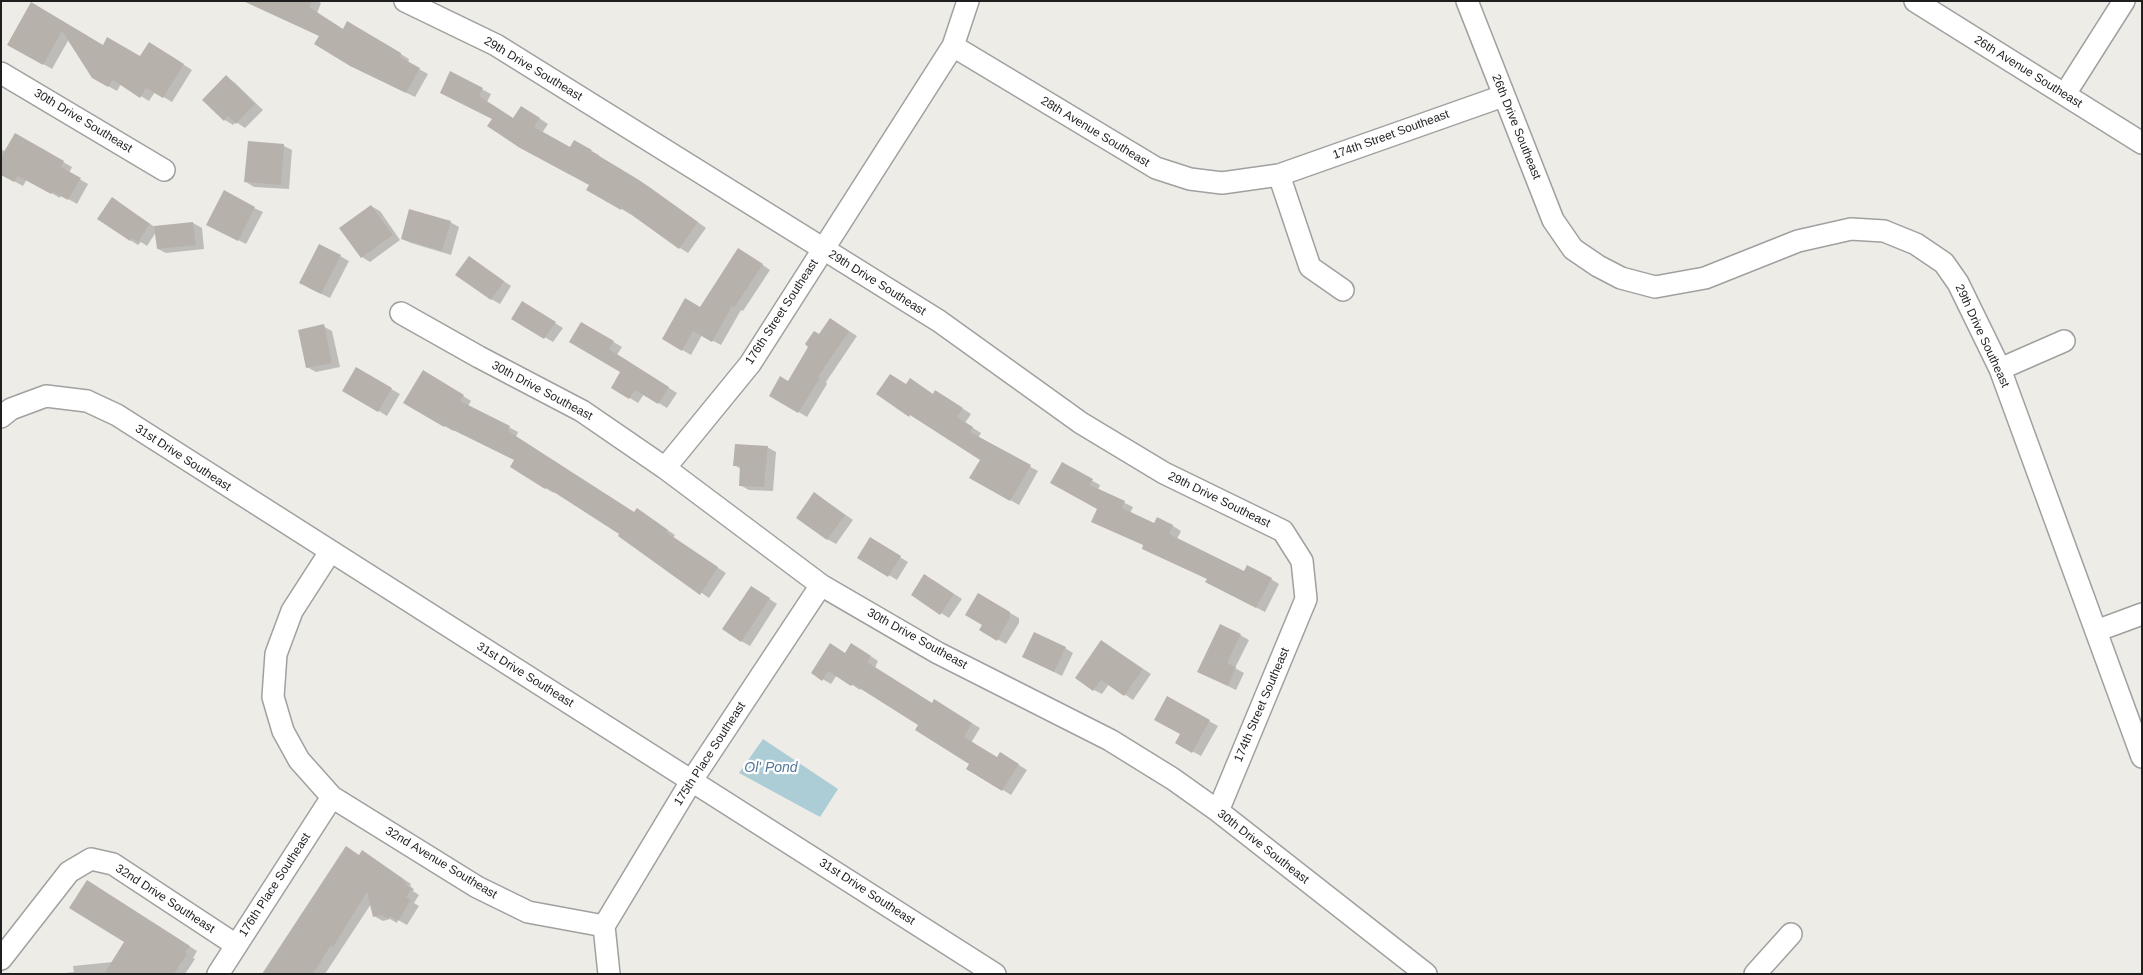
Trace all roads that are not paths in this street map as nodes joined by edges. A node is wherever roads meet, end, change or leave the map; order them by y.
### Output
1 (968, 1) edge
2 (1467, 1) edge
3 (1915, 1) edge
4 (2124, 1) edge
5 (414, 3) edge
6 (953, 46) junction
7 (1, 73) edge
8 (2065, 94) junction
9 (1503, 96) junction
10 (2142, 143) edge
11 (164, 170) dead end
12 (1279, 175) junction
13 (822, 248) junction
14 (1573, 249) joint
15 (1343, 290) dead end
16 (401, 313) dead end
17 (2064, 341) dead end
18 (2000, 369) junction
19 (1, 417) edge
20 (666, 468) junction
21 (330, 552) junction
22 (821, 586) junction
23 (1306, 599) joint
24 (2142, 614) edge
25 (2096, 631) junction
26 (2142, 757) edge
27 (692, 780) junction
28 (332, 797) junction
29 (1218, 811) junction
30 (604, 926) junction
31 (1791, 934) dead end
32 (236, 945) junction
33 (1, 959) edge
34 (218, 974) edge
35 (609, 974) edge
36 (995, 974) edge
37 (1426, 974) edge
38 (1755, 974) edge

1 - 6 street
2 - 9 street, 26th Drive Southeast
3 - 8 street, 26th Avenue Southeast
4 - 8 street
5 - 13 street, 29th Drive Southeast
6 - 12 street, 28th Avenue Southeast
6 - 13 street, 176th Street Southeast
7 - 11 street, 30th Drive Southeast
8 - 10 street, 26th Avenue Southeast
9 - 12 street, 174th Street Southeast
9 - 14 street, 26th Drive Southeast
12 - 15 street
13 - 20 street, 176th Street Southeast
13 - 23 street, 29th Drive Southeast
14 - 18 street, 29th Drive Southeast
16 - 20 street, 30th Drive Southeast
17 - 18 street
18 - 25 street, 29th Drive Southeast
19 - 21 street, 31st Drive Southeast
20 - 22 street, 30th Drive Southeast
21 - 27 street, 31st Drive Southeast
21 - 28 street, 32nd Avenue Southeast
22 - 27 street, 175th Place Southeast
22 - 29 street, 30th Drive Southeast
23 - 29 street, 174th Street Southeast
24 - 25 street
25 - 26 street, 29th Drive Southeast
27 - 30 street, 175th Place Southeast
27 - 36 street, 31st Drive Southeast
28 - 30 street, 32nd Avenue Southeast
28 - 32 street, 176th Place Southeast
29 - 37 street, 30th Drive Southeast
30 - 35 street
31 - 38 street
32 - 33 street, 32nd Drive Southeast
32 - 34 street, 176th Place Southeast

